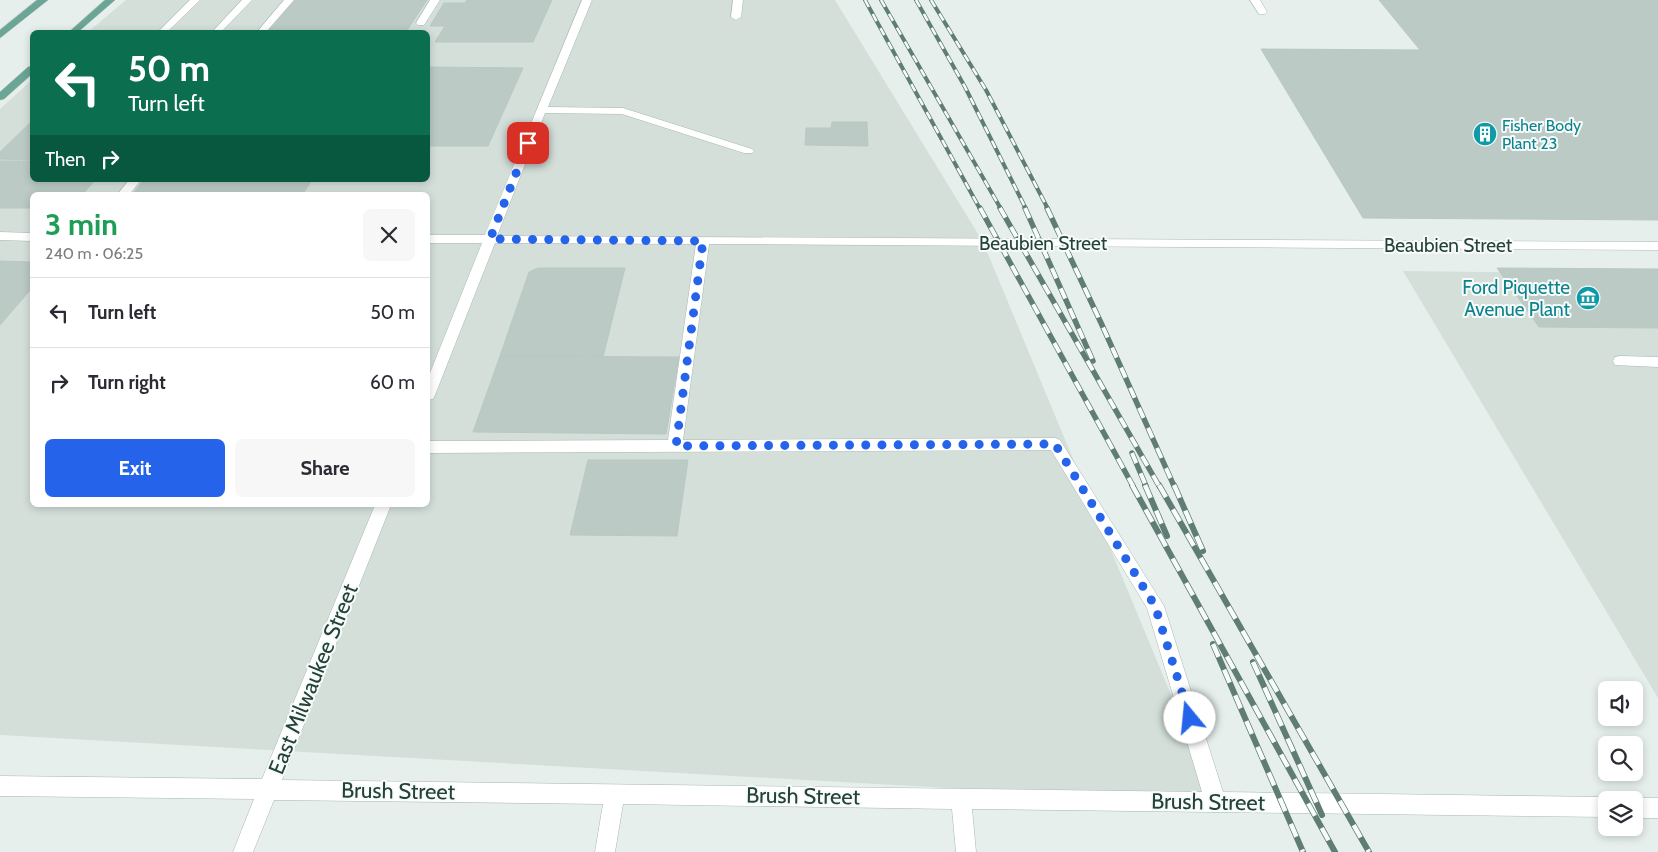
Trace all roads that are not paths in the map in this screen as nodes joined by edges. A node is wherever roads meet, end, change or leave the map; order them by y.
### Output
1 (43, 0) edge
2 (110, 0) edge
3 (195, 0) edge
4 (247, 0) edge
5 (289, 0) edge
6 (435, 0) edge
7 (587, 0) edge
8 (738, 0) edge
9 (1255, 0) edge
10 (1262, 12) dead end
11 (736, 17) dead end
12 (421, 23) dead end
13 (76, 30) edge
14 (164, 30) edge
15 (218, 30) edge
16 (263, 30) edge
17 (0, 35) edge
18 (30, 70) edge
19 (0, 97) edge
20 (541, 110) junction
21 (748, 151) dead end
22 (133, 182) edge
23 (125, 192) edge
24 (0, 236) edge
25 (30, 236) edge
26 (430, 239) edge
27 (490, 239) junction
28 (703, 241) junction
29 (1658, 246) edge
30 (1620, 361) dead end
31 (1658, 362) edge
32 (430, 390) edge
33 (676, 446) junction
34 (430, 447) edge
35 (382, 507) edge
36 (0, 786) edge
37 (268, 789) junction
38 (615, 793) junction
39 (961, 798) junction
40 (1216, 802) junction
41 (1598, 807) edge
42 (1643, 808) edge
43 (1658, 808) edge
44 (242, 852) edge
45 (605, 852) edge
46 (966, 852) edge

1 - 17 main road
2 - 13 main road
3 - 14 street
4 - 15 street
5 - 16 street
6 - 12 street
7 - 20 street
8 - 11 street
9 - 10 street
18 - 19 main road
20 - 21 street
20 - 27 street
22 - 23 street
24 - 25 street
26 - 27 street, Beaubien Street
27 - 28 street, Beaubien Street
27 - 32 street
28 - 29 street, Beaubien Street
28 - 33 street
30 - 31 street
33 - 34 street
33 - 40 street
35 - 37 street, East Milwaukee Street
36 - 37 street, Brush Street
37 - 38 street, Brush Street
37 - 44 street, East Milwaukee Street
38 - 39 street, Brush Street
38 - 45 street
39 - 40 street, Brush Street
39 - 46 street
40 - 41 street, Brush Street
42 - 43 street

